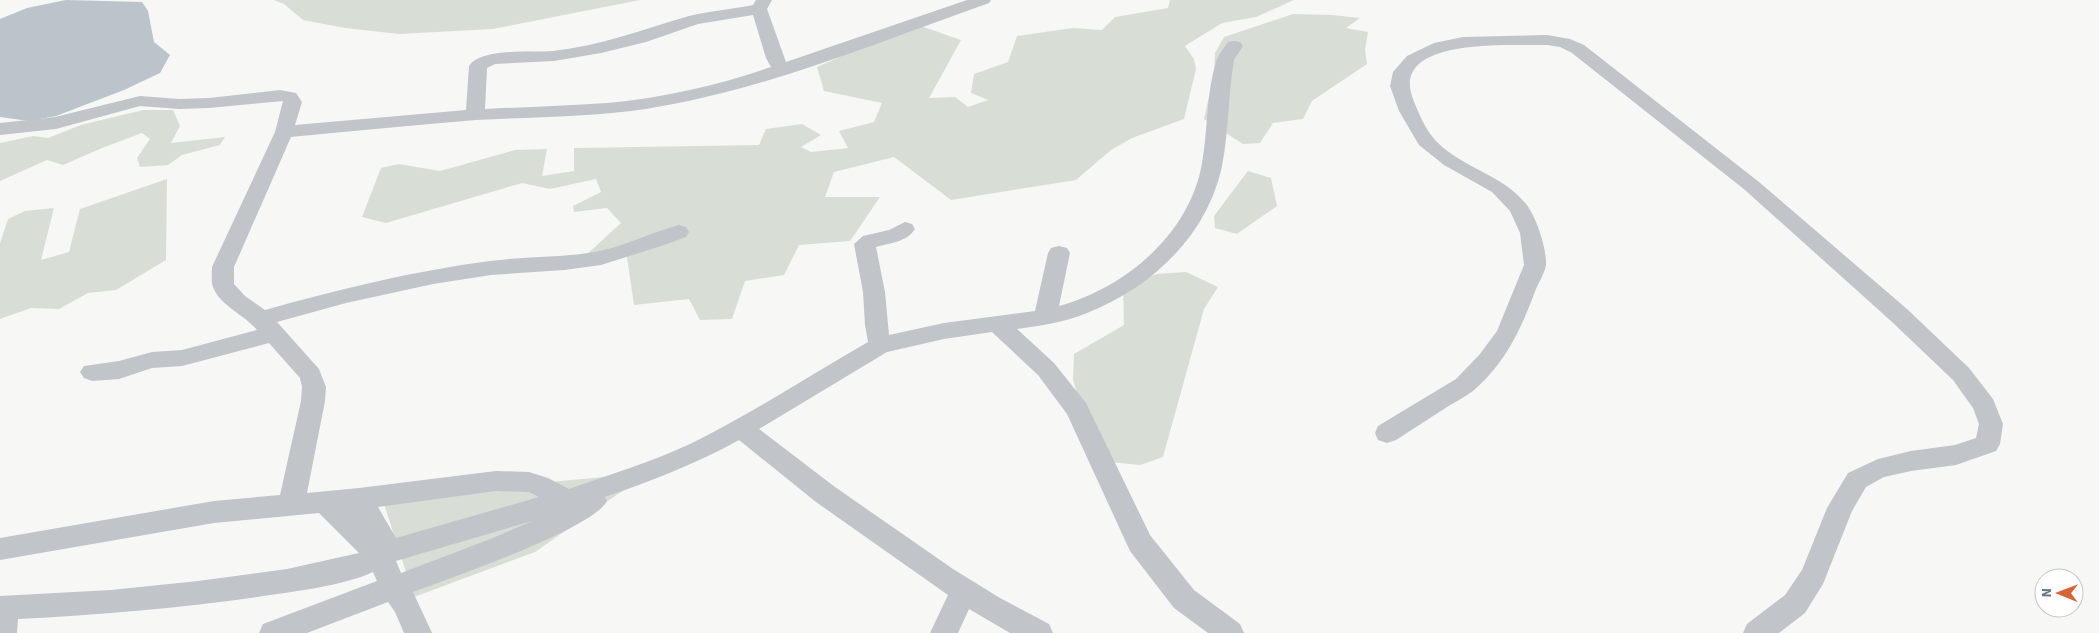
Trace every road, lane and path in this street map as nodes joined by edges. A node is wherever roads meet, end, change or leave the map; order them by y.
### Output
1 (983, 0) edge
2 (761, 5) edge
3 (1234, 46) dead end
4 (782, 71) junction
5 (475, 115) junction
6 (0, 129) edge
7 (284, 132) junction
8 (905, 229) dead end
9 (679, 232) dead end
10 (1059, 252) dead end
11 (1045, 316) junction
12 (996, 323) junction
13 (268, 326) junction
14 (880, 345) junction
15 (92, 372) dead end
16 (741, 428) junction
17 (1386, 433) dead end
18 (614, 484) junction
19 (359, 499) junction
20 (567, 500) junction
21 (324, 501) junction
22 (291, 505) junction
23 (0, 549) edge
24 (385, 554) junction
25 (393, 587) junction
26 (964, 591) junction
27 (2, 616) edge
28 (273, 633) edge
29 (418, 633) edge
30 (944, 633) edge
31 (1040, 633) edge
32 (1230, 633) edge
33 (1757, 633) edge

1 - 4 street
2 - 4 street
2 - 5 street
3 - 11 street
4 - 5 street
5 - 7 street
6 - 7 street
7 - 13 street
8 - 14 street
9 - 13 street
10 - 11 street
11 - 12 street
12 - 14 street
12 - 32 street
13 - 15 street
13 - 22 street
14 - 16 street
16 - 18 street
16 - 26 street
17 - 33 street
18 - 20 street
18 - 25 street
19 - 20 street
19 - 21 street
19 - 24 street
20 - 24 street
21 - 22 street
21 - 24 street
22 - 23 street
24 - 25 street
24 - 27 street
25 - 28 street
25 - 29 street
26 - 30 street
26 - 31 street

